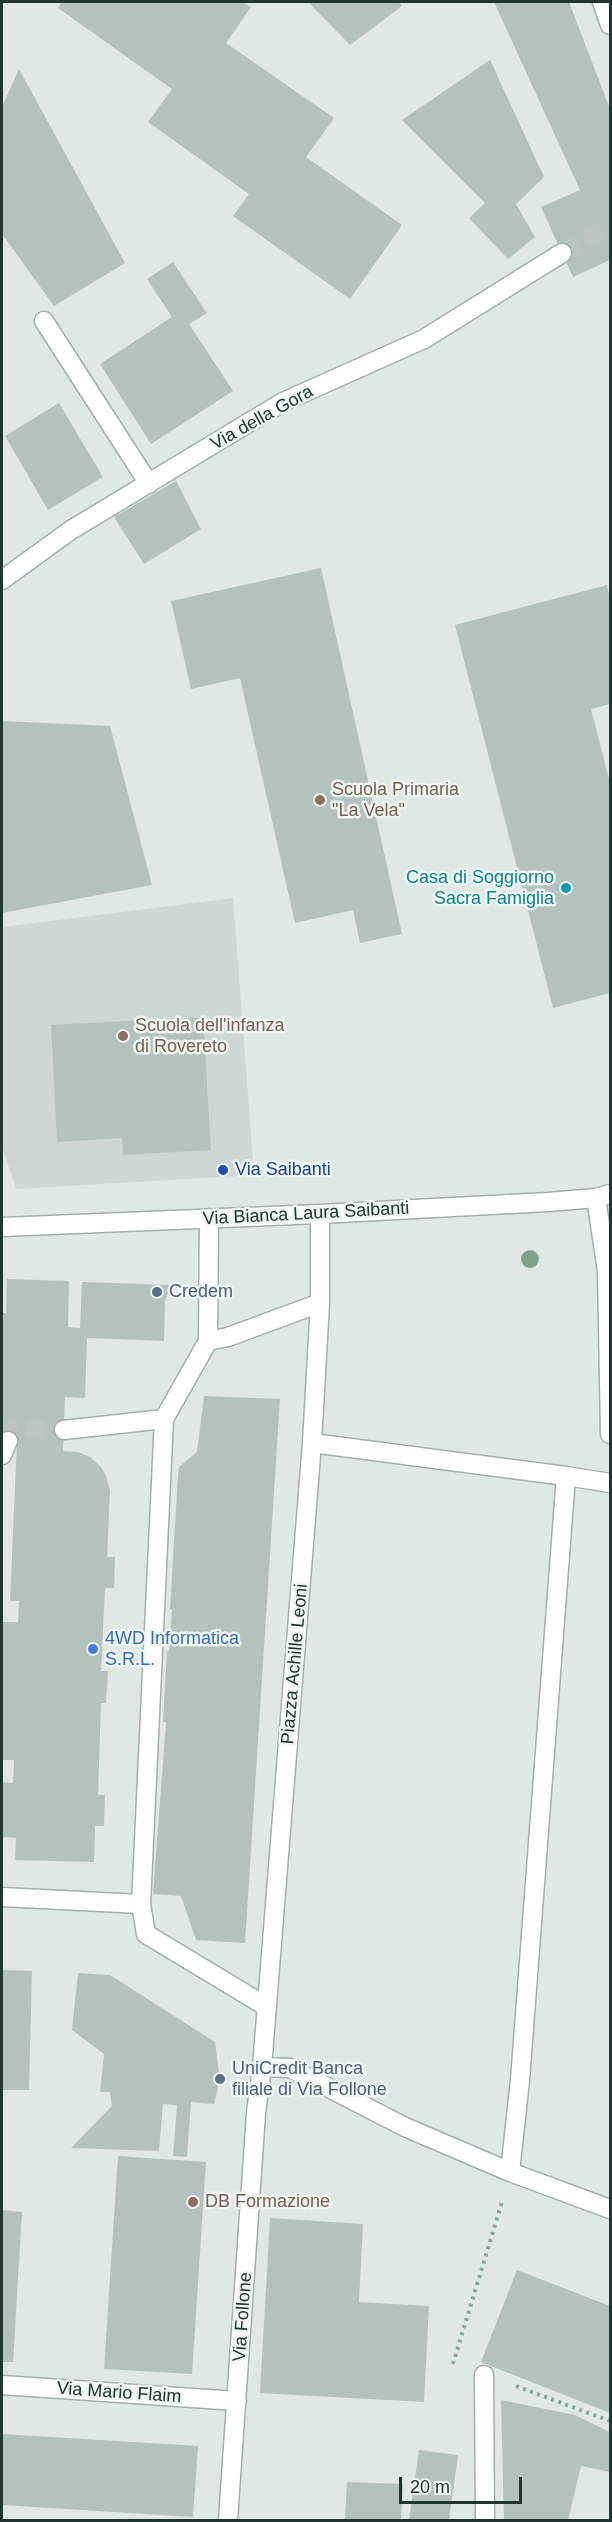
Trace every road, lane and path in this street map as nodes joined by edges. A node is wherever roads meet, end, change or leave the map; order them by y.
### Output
1 (602, 2) edge
2 (610, 26) edge
3 (562, 252) tunnel mouth
4 (44, 321) dead end
5 (149, 484) junction
6 (2, 580) edge
7 (603, 1196) edge
8 (320, 1214) junction
9 (209, 1218) junction
10 (2, 1227) edge
11 (320, 1303) junction
12 (208, 1341) junction
13 (164, 1419) junction
14 (64, 1430) tunnel mouth
15 (610, 1434) edge
16 (312, 1443) junction
17 (566, 1476) junction
18 (610, 1483) edge
19 (2, 1897) edge
20 (141, 1904) junction
21 (267, 2007) junction
22 (262, 2067) junction
23 (256, 2113) joint
24 (510, 2172) junction
25 (610, 2209) edge
26 (484, 2375) junction
27 (2, 2385) edge
28 (237, 2401) junction
29 (610, 2421) edge
30 (228, 2520) edge
31 (485, 2520) edge

1 - 2 street
3 - 5 street, Via della Gora
4 - 5 street
5 - 6 street, Via della Gora
7 - 8 street, Via Bianca Laura Saibanti
7 - 15 street
8 - 9 street, Via Bianca Laura Saibanti
8 - 11 street, Piazza Achille Leoni
9 - 10 street, Via Bianca Laura Saibanti
9 - 12 street
11 - 12 street
11 - 16 street, Piazza Achille Leoni
12 - 13 street
13 - 14 street
13 - 20 street
16 - 17 street
16 - 21 street, Piazza Achille Leoni
17 - 18 street
17 - 24 street
19 - 20 street
20 - 21 street
21 - 22 street, Piazza Achille Leoni
22 - 23 street, Piazza Achille Leoni
22 - 24 street
23 - 28 street, Via Follone
24 - 25 street
24 - 26 path
26 - 29 path
26 - 31 street
27 - 28 street, Via Mario Flaim
28 - 30 street, Via Follone

